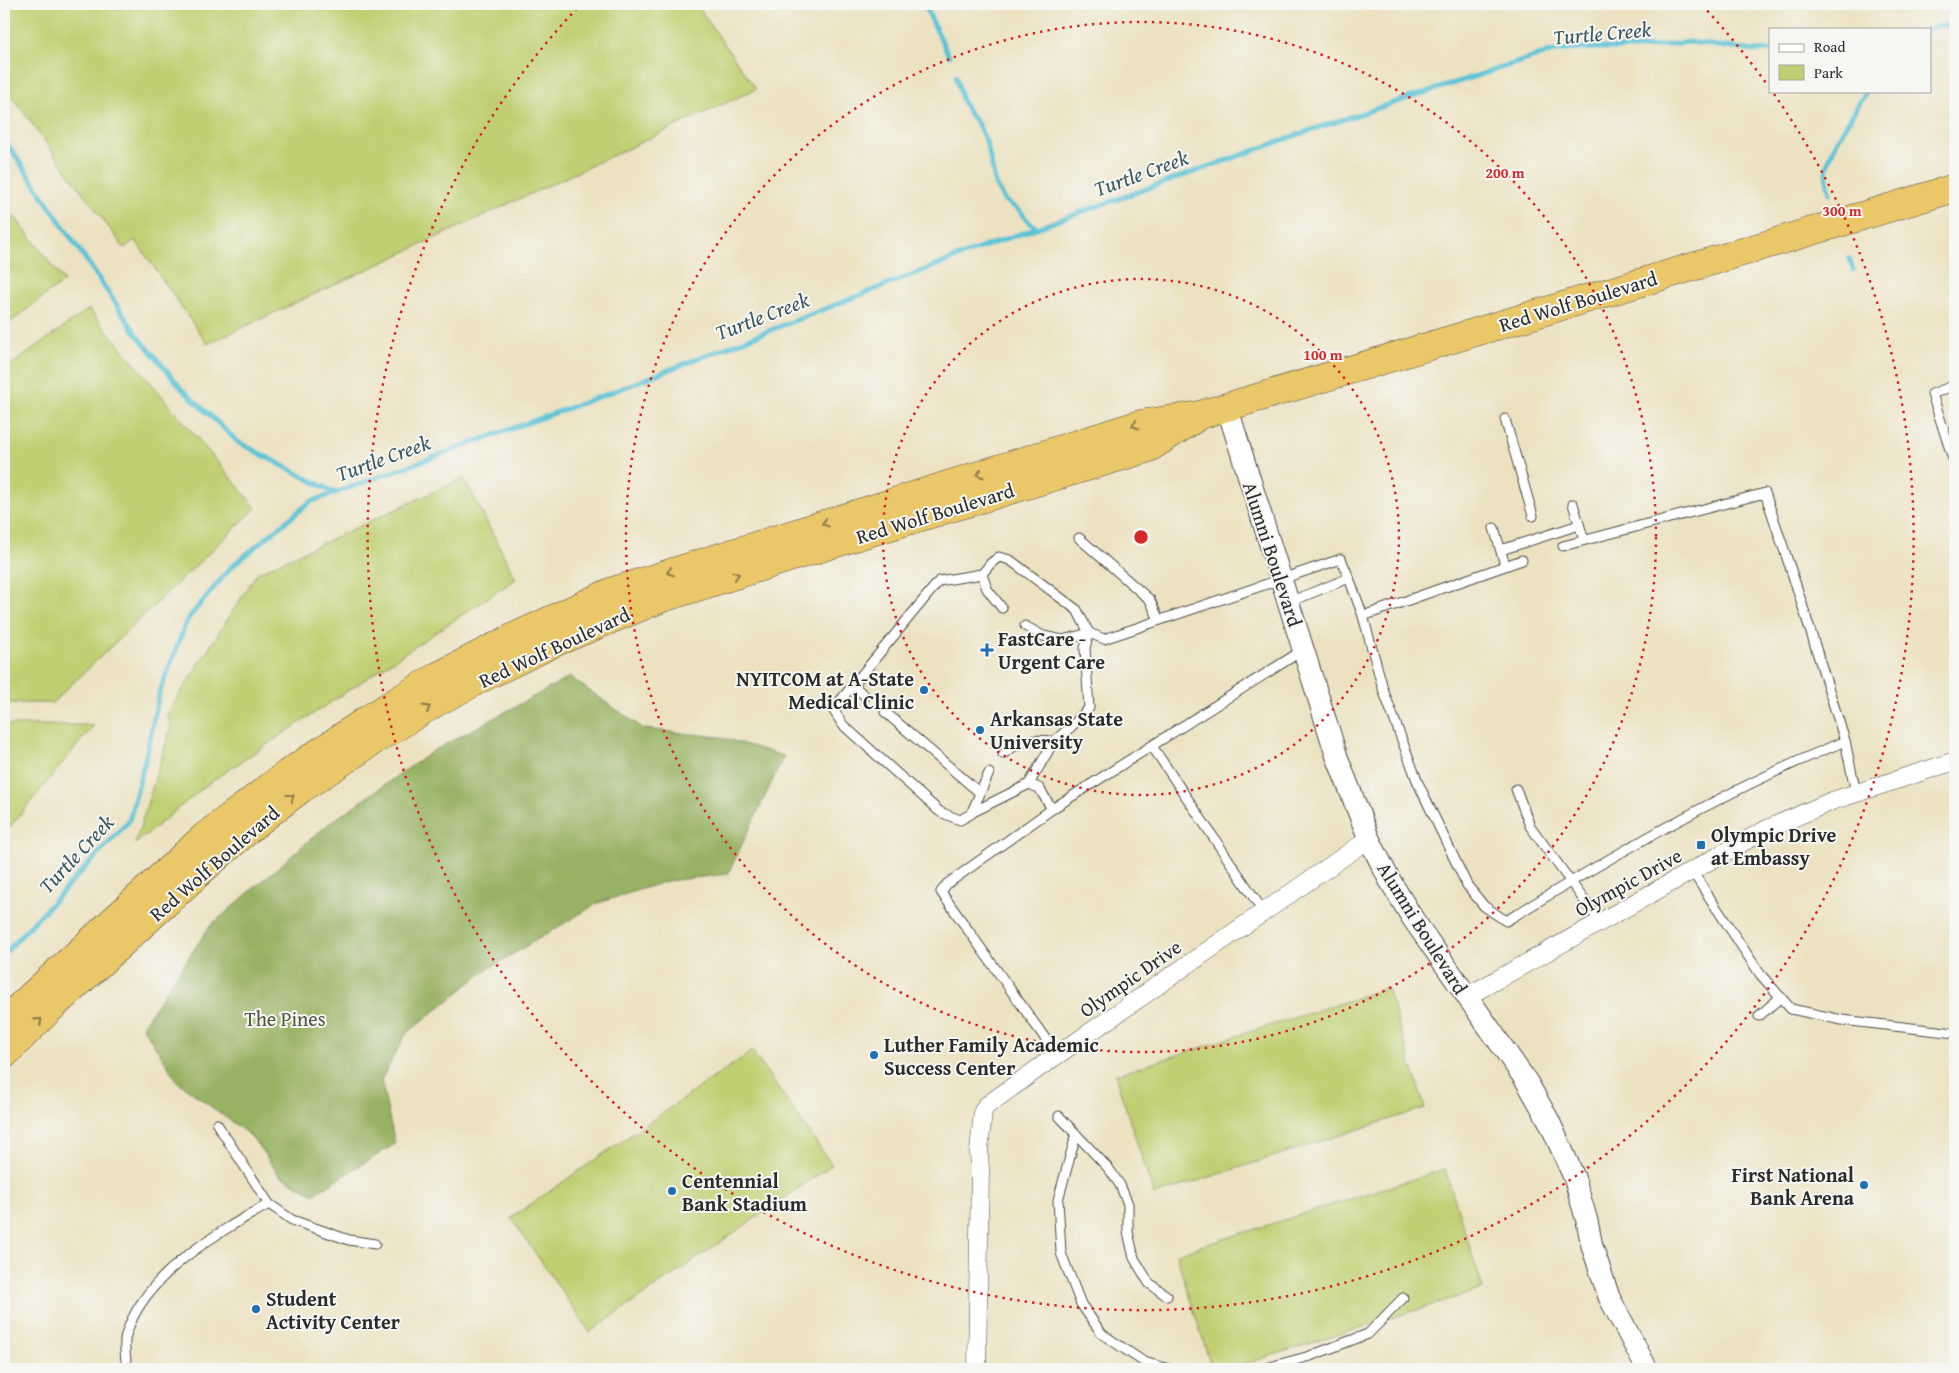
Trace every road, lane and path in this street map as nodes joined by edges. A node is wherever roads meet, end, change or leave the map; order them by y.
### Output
1 (1955, 188) edge
2 (1955, 385) edge
3 (1227, 407) junction
4 (1200, 415) junction
5 (1505, 420) dead end
6 (1955, 465) edge
7 (1573, 504) dead end
8 (1533, 516) dead end
9 (1580, 525) junction
10 (1494, 528) dead end
11 (1079, 538) dead end
12 (1584, 540) junction
13 (1563, 546) dead end
14 (1501, 550) junction
15 (1522, 560) dead end
16 (1506, 565) junction
17 (982, 574) junction
18 (1349, 578) junction
19 (1281, 579) junction
20 (1289, 602) junction
21 (1002, 608) dead end
22 (1363, 616) junction
23 (1160, 620) junction
24 (1025, 626) dead end
25 (1088, 633) junction
26 (1304, 649) junction
27 (853, 685) junction
28 (866, 696) dead end
29 (885, 712) dead end
30 (1054, 741) junction
31 (1844, 741) junction
32 (1152, 746) junction
33 (1002, 754) dead end
34 (1955, 761) edge
35 (989, 773) dead end
36 (1029, 784) junction
37 (1516, 789) dead end
38 (980, 793) junction
39 (1856, 793) junction
40 (1052, 809) junction
41 (971, 813) junction
42 (1369, 839) junction
43 (1692, 871) junction
44 (1570, 881) junction
45 (1263, 911) junction
46 (1600, 922) junction
47 (1466, 997) junction
48 (1781, 998) junction
49 (1758, 1016) dead end
50 (4, 1021) edge
51 (1955, 1033) edge
52 (4, 1054) edge
53 (1057, 1055) junction
54 (1059, 1116) dead end
55 (217, 1124) dead end
56 (1076, 1135) junction
57 (269, 1204) junction
58 (375, 1244) dead end
59 (1167, 1296) dead end
60 (1403, 1298) dead end
61 (127, 1369) edge
62 (977, 1369) edge
63 (1169, 1369) edge
64 (1263, 1369) edge
65 (1647, 1369) edge

1 - 3 highway, Red Wolf Boulevard
2 - 6 lane
3 - 4 highway, Red Wolf Boulevard
3 - 19 street, Alumni Boulevard
4 -> 50 highway, Red Wolf Boulevard
52 -> 4 highway, Red Wolf Boulevard
5 - 8 lane
7 - 9 lane
9 - 12 lane
9 - 14 lane
10 - 14 lane
11 - 23 lane
12 - 13 lane
12 - 31 lane
14 - 16 lane
15 - 16 lane
16 - 22 lane
17 - 21 lane
17 - 25 lane
17 - 27 lane
18 - 19 lane
18 - 20 lane
18 - 22 lane
19 - 20 street, Alumni Boulevard
19 - 23 lane
20 - 26 street, Alumni Boulevard
22 - 44 lane
23 - 25 lane
24 - 25 lane
25 - 30 lane
26 - 32 lane
26 - 42 street, Alumni Boulevard
27 - 28 lane
27 - 41 lane
29 - 38 lane
30 - 33 lane
30 - 36 lane
31 - 39 lane
31 - 44 lane
32 - 40 lane
32 - 45 lane
34 - 39 street, Olympic Drive
35 - 38 lane
36 - 40 lane
36 - 41 lane
37 - 44 lane
38 - 41 lane
39 - 43 street, Olympic Drive
40 - 53 lane
42 - 45 street, Olympic Drive
42 - 47 street, Alumni Boulevard
43 - 46 street, Olympic Drive
43 - 48 lane
44 - 46 lane
45 - 53 street, Olympic Drive
46 - 47 street, Olympic Drive
47 - 65 street, Alumni Boulevard
48 - 49 lane
48 - 51 lane
53 - 62 street, Olympic Drive
54 - 56 lane
55 - 57 lane
56 - 59 lane
56 - 63 lane
57 - 58 lane
57 - 61 lane
60 - 64 lane

